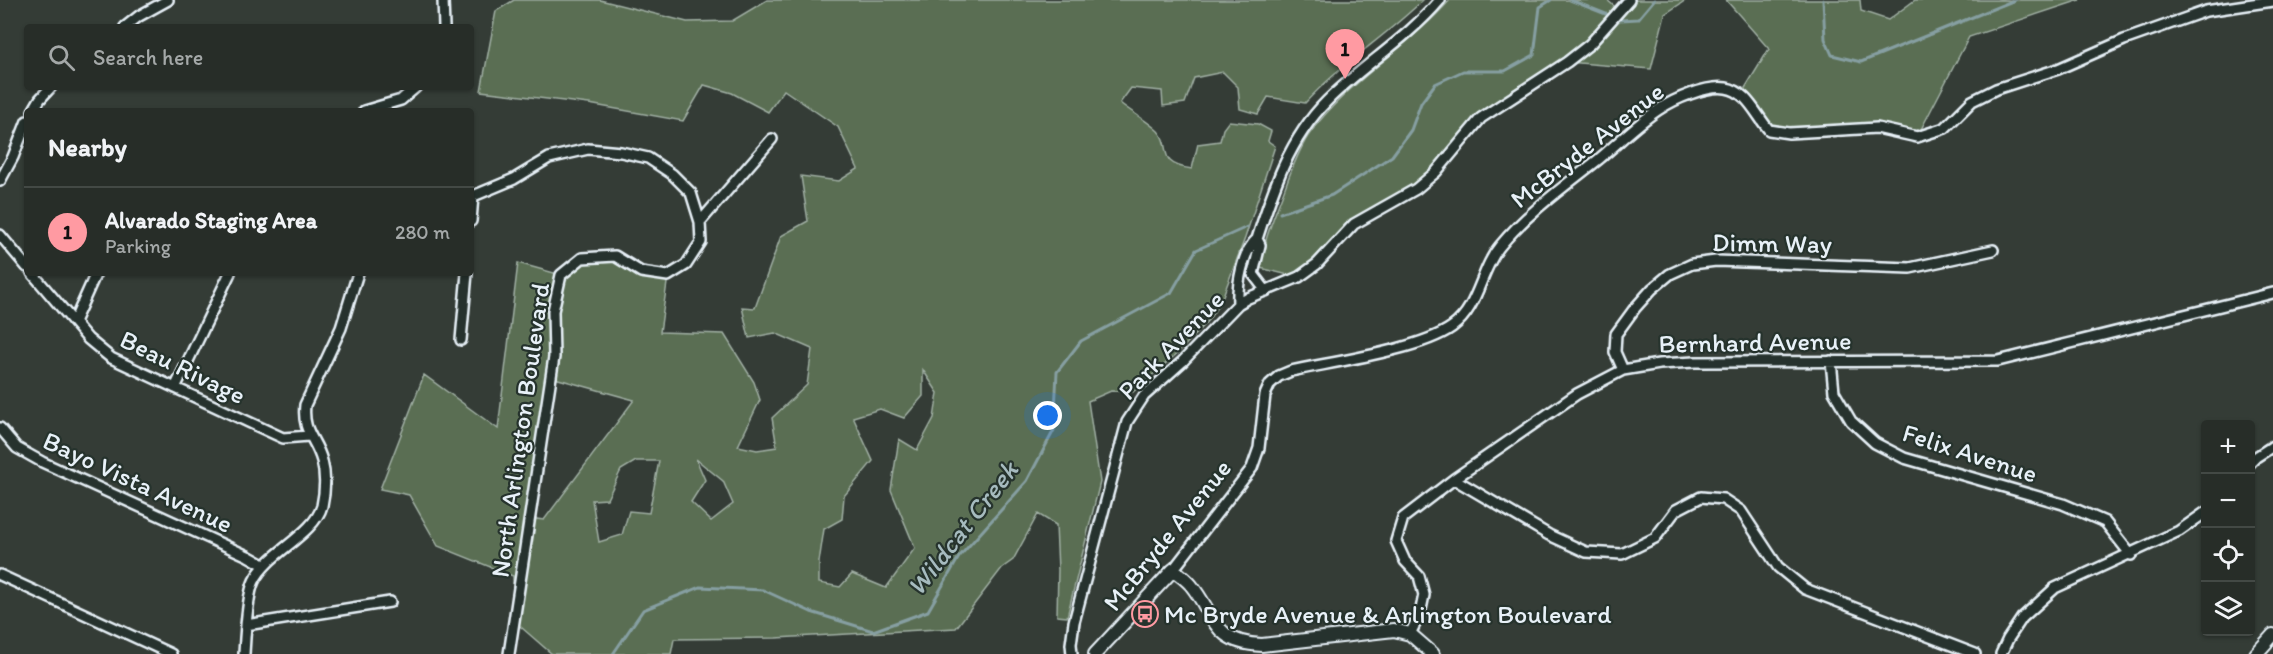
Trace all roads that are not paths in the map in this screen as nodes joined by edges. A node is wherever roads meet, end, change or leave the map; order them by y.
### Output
1 (168, 0) edge
2 (443, 0) edge
3 (1440, 0) edge
4 (1629, 0) edge
5 (2273, 1) edge
6 (129, 24) edge
7 (444, 24) edge
8 (48, 90) edge
9 (413, 90) edge
10 (35, 108) edge
11 (374, 108) edge
12 (24, 129) edge
13 (772, 139) dead end
14 (0, 181) edge
15 (474, 195) edge
16 (700, 222) junction
17 (0, 235) edge
18 (1257, 238) junction
19 (1993, 250) dead end
20 (24, 263) edge
21 (1241, 272) junction
22 (1253, 274) junction
23 (35, 276) edge
24 (95, 276) edge
25 (229, 276) edge
26 (357, 276) edge
27 (467, 276) edge
28 (1266, 291) junction
29 (2273, 293) edge
30 (1238, 304) junction
31 (74, 322) junction
32 (461, 340) dead end
33 (1831, 361) junction
34 (1623, 370) junction
35 (175, 388) junction
36 (0, 428) edge
37 (309, 436) junction
38 (2273, 447) edge
39 (2255, 458) edge
40 (1454, 479) junction
41 (2201, 515) edge
42 (2131, 555) junction
43 (264, 566) junction
44 (1173, 570) junction
45 (0, 575) edge
46 (390, 603) dead end
47 (246, 624) junction
48 (1410, 634) junction
49 (2273, 635) edge
50 (171, 654) edge
51 (244, 654) edge
52 (509, 654) edge
53 (1072, 654) edge
54 (1095, 654) edge
55 (1433, 654) edge
56 (1975, 654) edge
57 (2001, 654) edge
58 (2256, 654) edge

1 - 6 street
2 - 7 street
3 - 18 street
4 - 28 street, Park Avenue
5 - 44 street, McBryde Avenue
8 - 10 street
9 - 11 street
12 - 14 street
13 - 16 street
15 - 16 street, North Arlington Boulevard
16 - 52 street, North Arlington Boulevard
17 - 20 street
18 - 21 street
18 - 22 street
19 - 34 street, Dimm Way
21 - 22 street
21 - 30 street
22 - 28 street
23 - 31 street, Beau Rivage
24 - 31 street
25 - 35 street
26 - 37 street
27 - 32 street
28 - 30 street, Park Avenue
29 - 33 street, Bernhard Avenue
30 - 53 street, Park Avenue
31 - 35 street, Beau Rivage
33 - 34 street, Bernhard Avenue
33 - 42 street, Felix Avenue
34 - 40 street, Bernhard Avenue
35 - 37 street, Beau Rivage
36 - 43 street, Bayo Vista Avenue
37 - 43 street
38 - 39 street
40 - 48 street, Bernhard Avenue
40 - 56 street
41 - 42 street
42 - 57 street
43 - 47 street
44 - 48 main road
44 - 54 main road, McBryde Avenue
45 - 50 street
46 - 47 street
47 - 51 street
48 - 55 main road
49 - 58 main road

